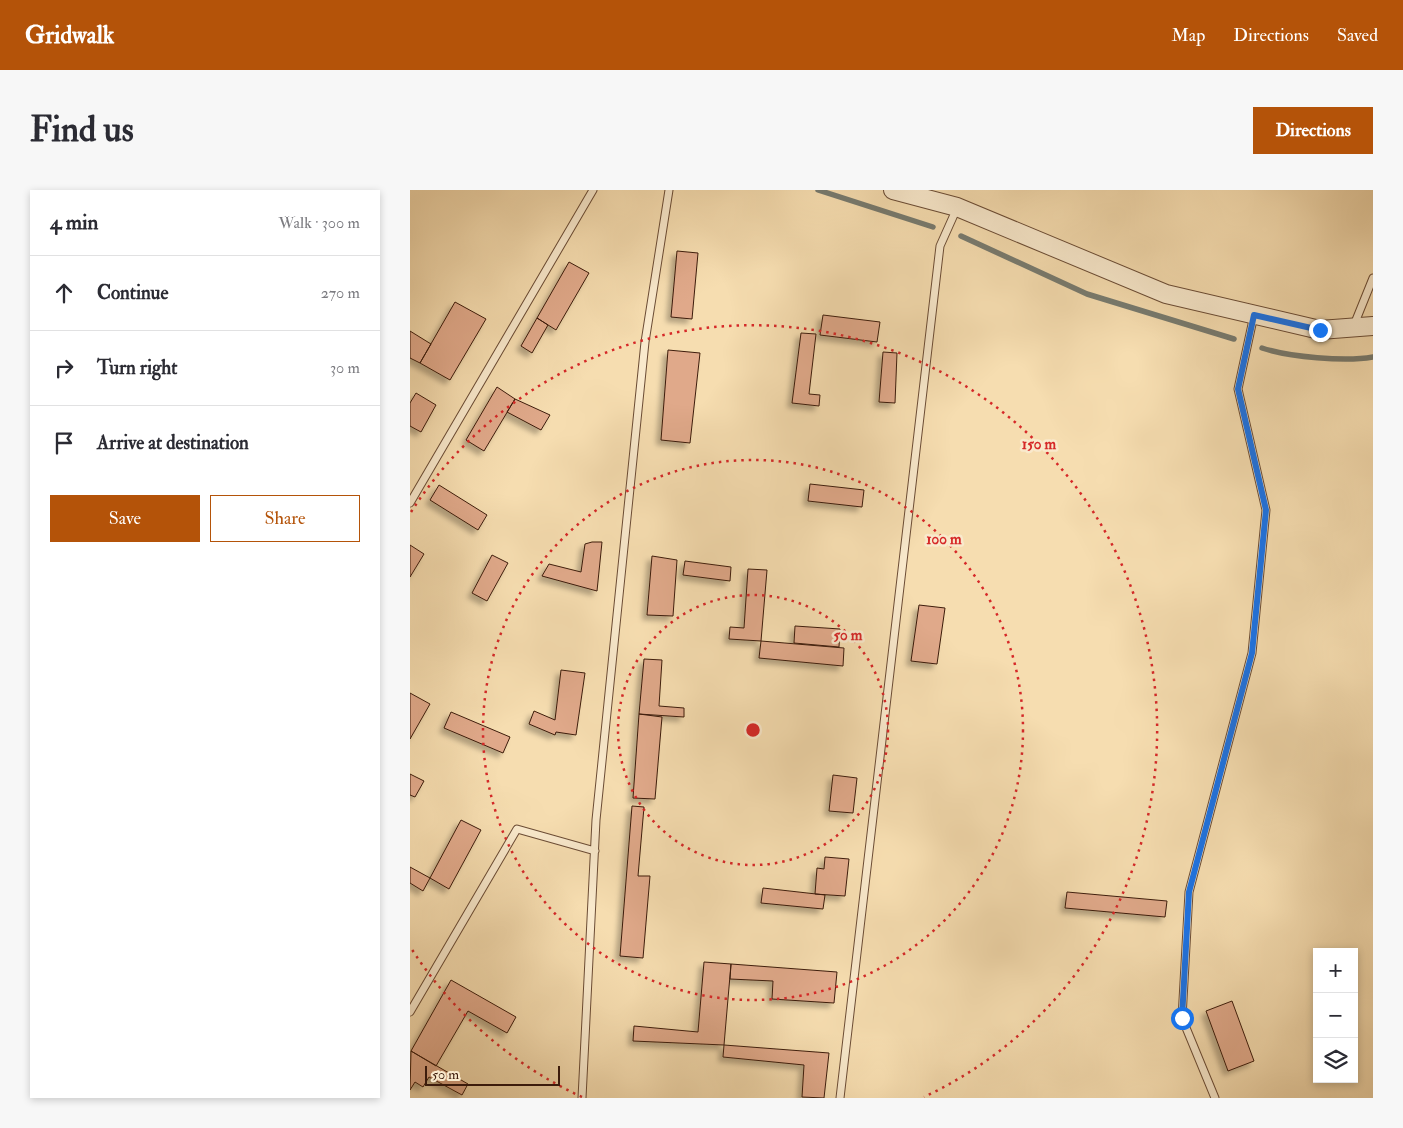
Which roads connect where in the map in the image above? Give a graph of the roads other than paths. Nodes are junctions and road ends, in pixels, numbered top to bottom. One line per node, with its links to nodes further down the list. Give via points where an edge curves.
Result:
1 (593, 190): 9 (lane)
2 (669, 190): 10 (lane, via 645,342)
3 (893, 190): 4 (street)
4 (957, 207): 6 (street, via 1166,294); 13 (lane, via 940,246)
5 (1373, 278): 8 (lane)
6 (1254, 315): 8 (street, via 1320,330); 14 (lane, via 1238,389 1266,510 1252,653 1189,892 1182,1018)
7 (1373, 326): 8 (street)
8 (1352, 328)
9 (410, 503)
10 (595, 851): 11 (lane, via 517,829); 12 (lane)
11 (410, 1012)
12 (582, 1098)
13 (840, 1098)
14 (1215, 1098)

